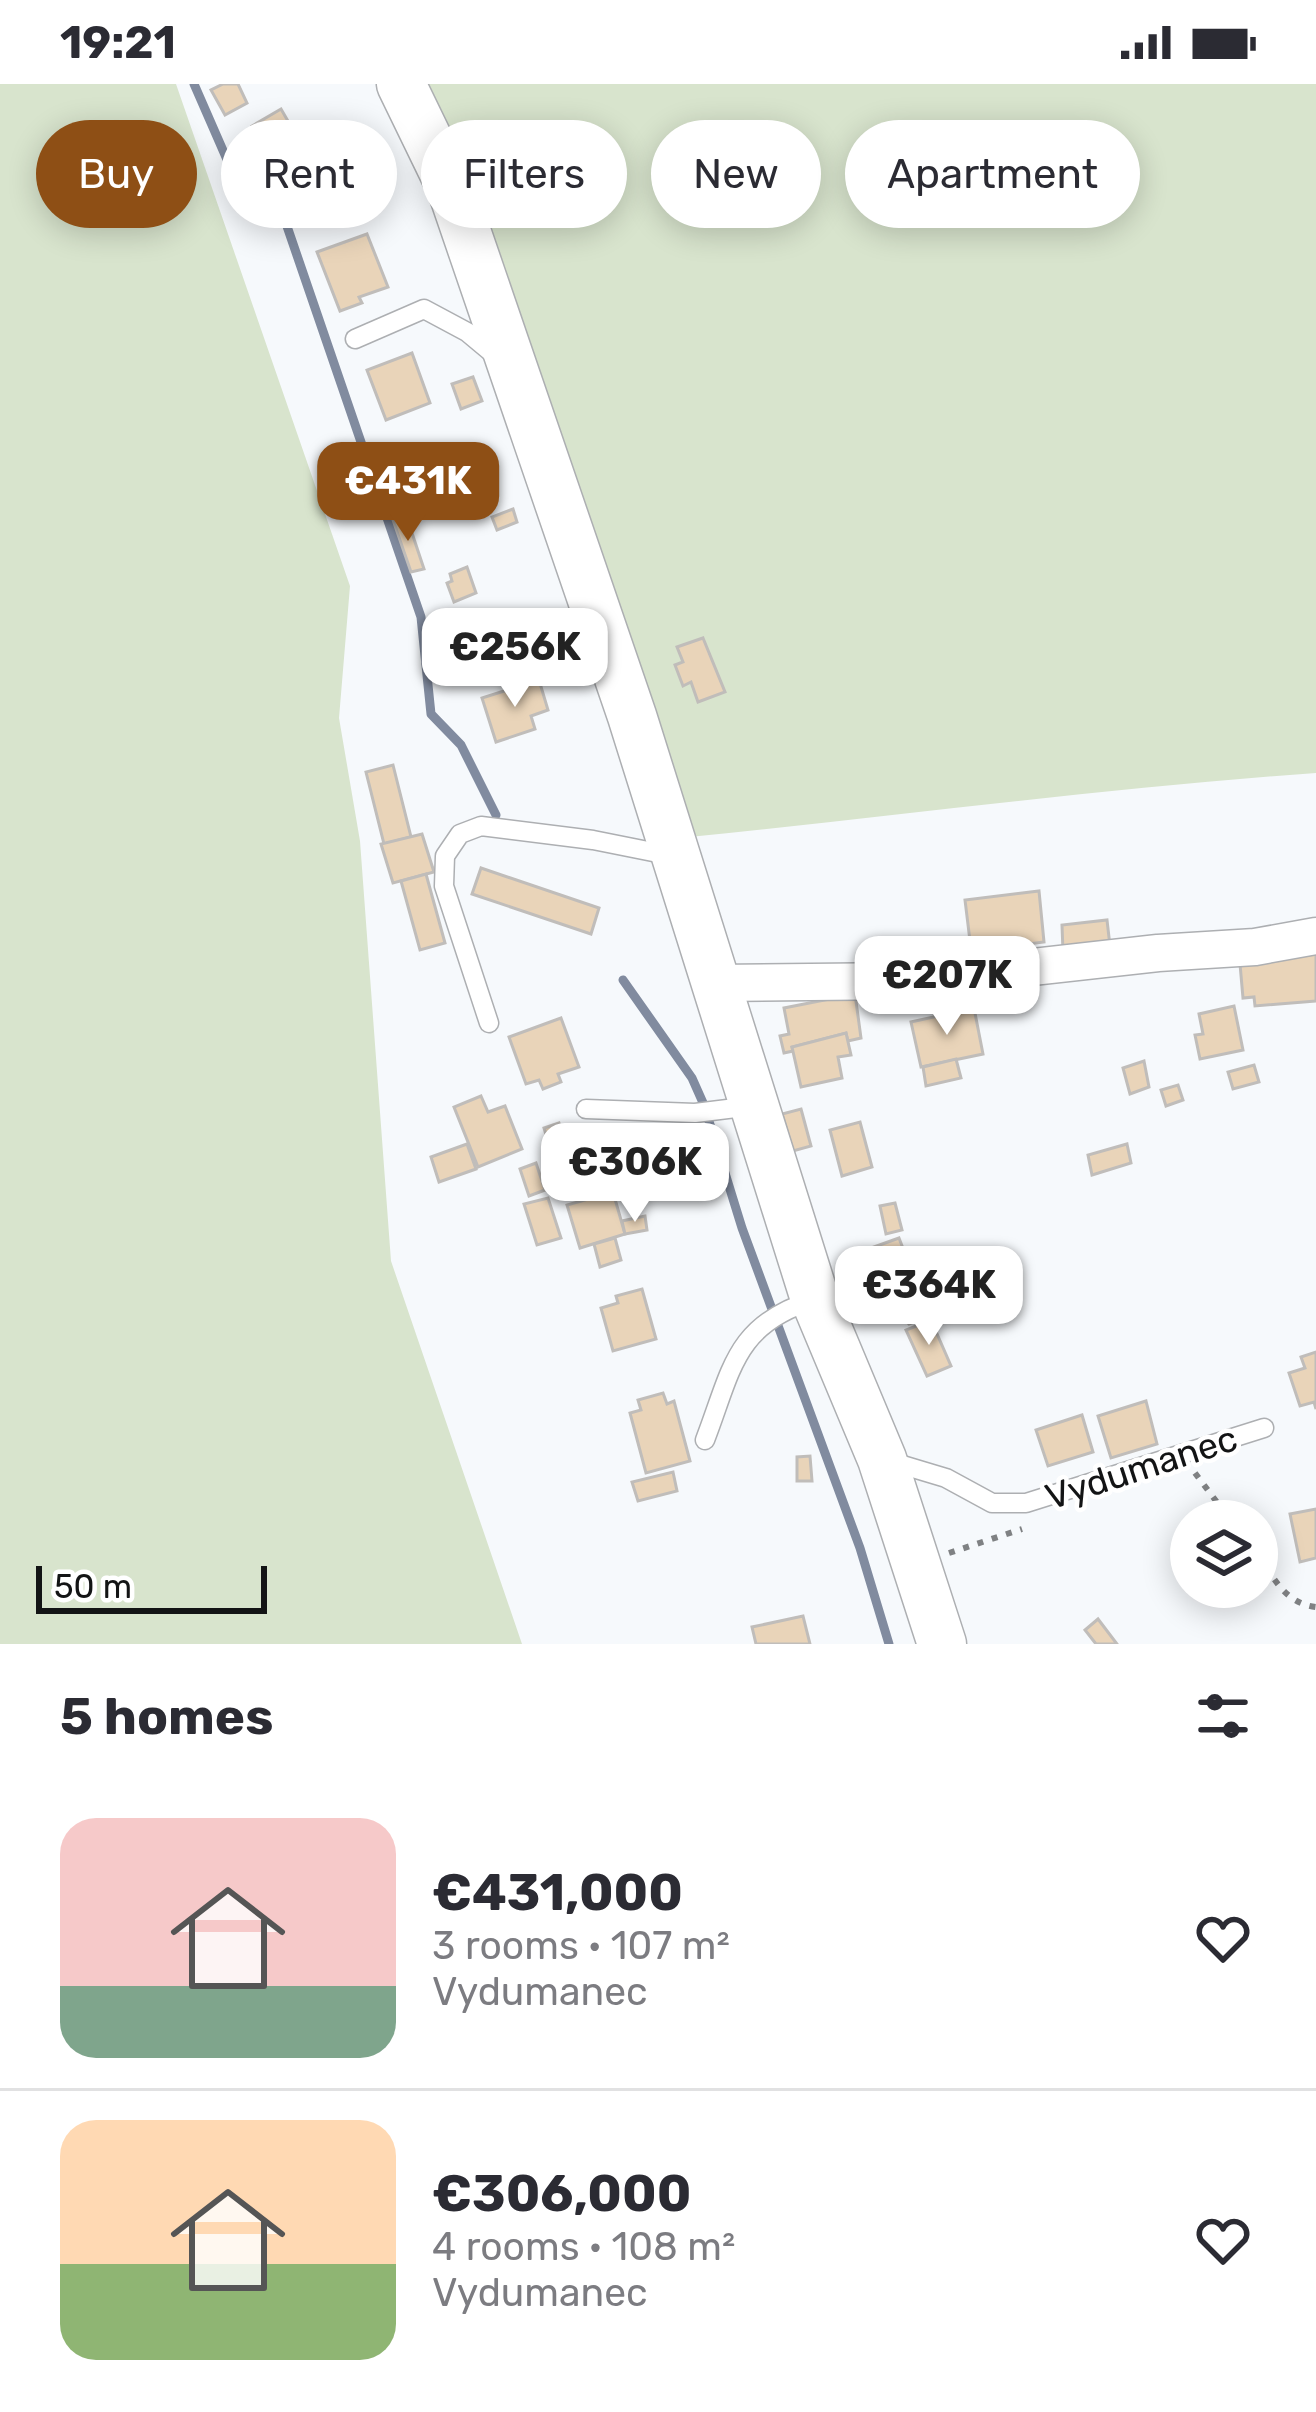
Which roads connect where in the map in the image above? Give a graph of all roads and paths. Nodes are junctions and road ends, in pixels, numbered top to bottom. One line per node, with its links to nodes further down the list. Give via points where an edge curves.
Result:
1 (401, 84): 3 (main road, via 451,187)
2 (355, 339): 3 (lane, via 424,309)
3 (514, 371): 4 (main road)
4 (678, 857): 6 (main road); 7 (lane, via 481,826 460,834 445,856 444,886)
5 (1316, 936): 6 (street, via 906,980)
6 (716, 983): 8 (main road)
7 (489, 1023)
8 (739, 1108): 9 (lane); 10 (main road)
9 (586, 1109)
10 (800, 1304): 12 (lane, via 758,1326 739,1353); 13 (main road)
11 (1264, 1428): 13 (lane, Vydumanec, via 1026,1503 992,1503 946,1478)
12 (705, 1440)
13 (882, 1459): 17 (main road)
14 (1194, 1473): 15 (path, Vydumanec)
15 (1215, 1500)
16 (1024, 1529): 17 (path, Vydumanec)
17 (917, 1563): 20 (main road)
18 (1278, 1586): 19 (path, via 1294,1602)
19 (1316, 1607)
20 (942, 1644)

